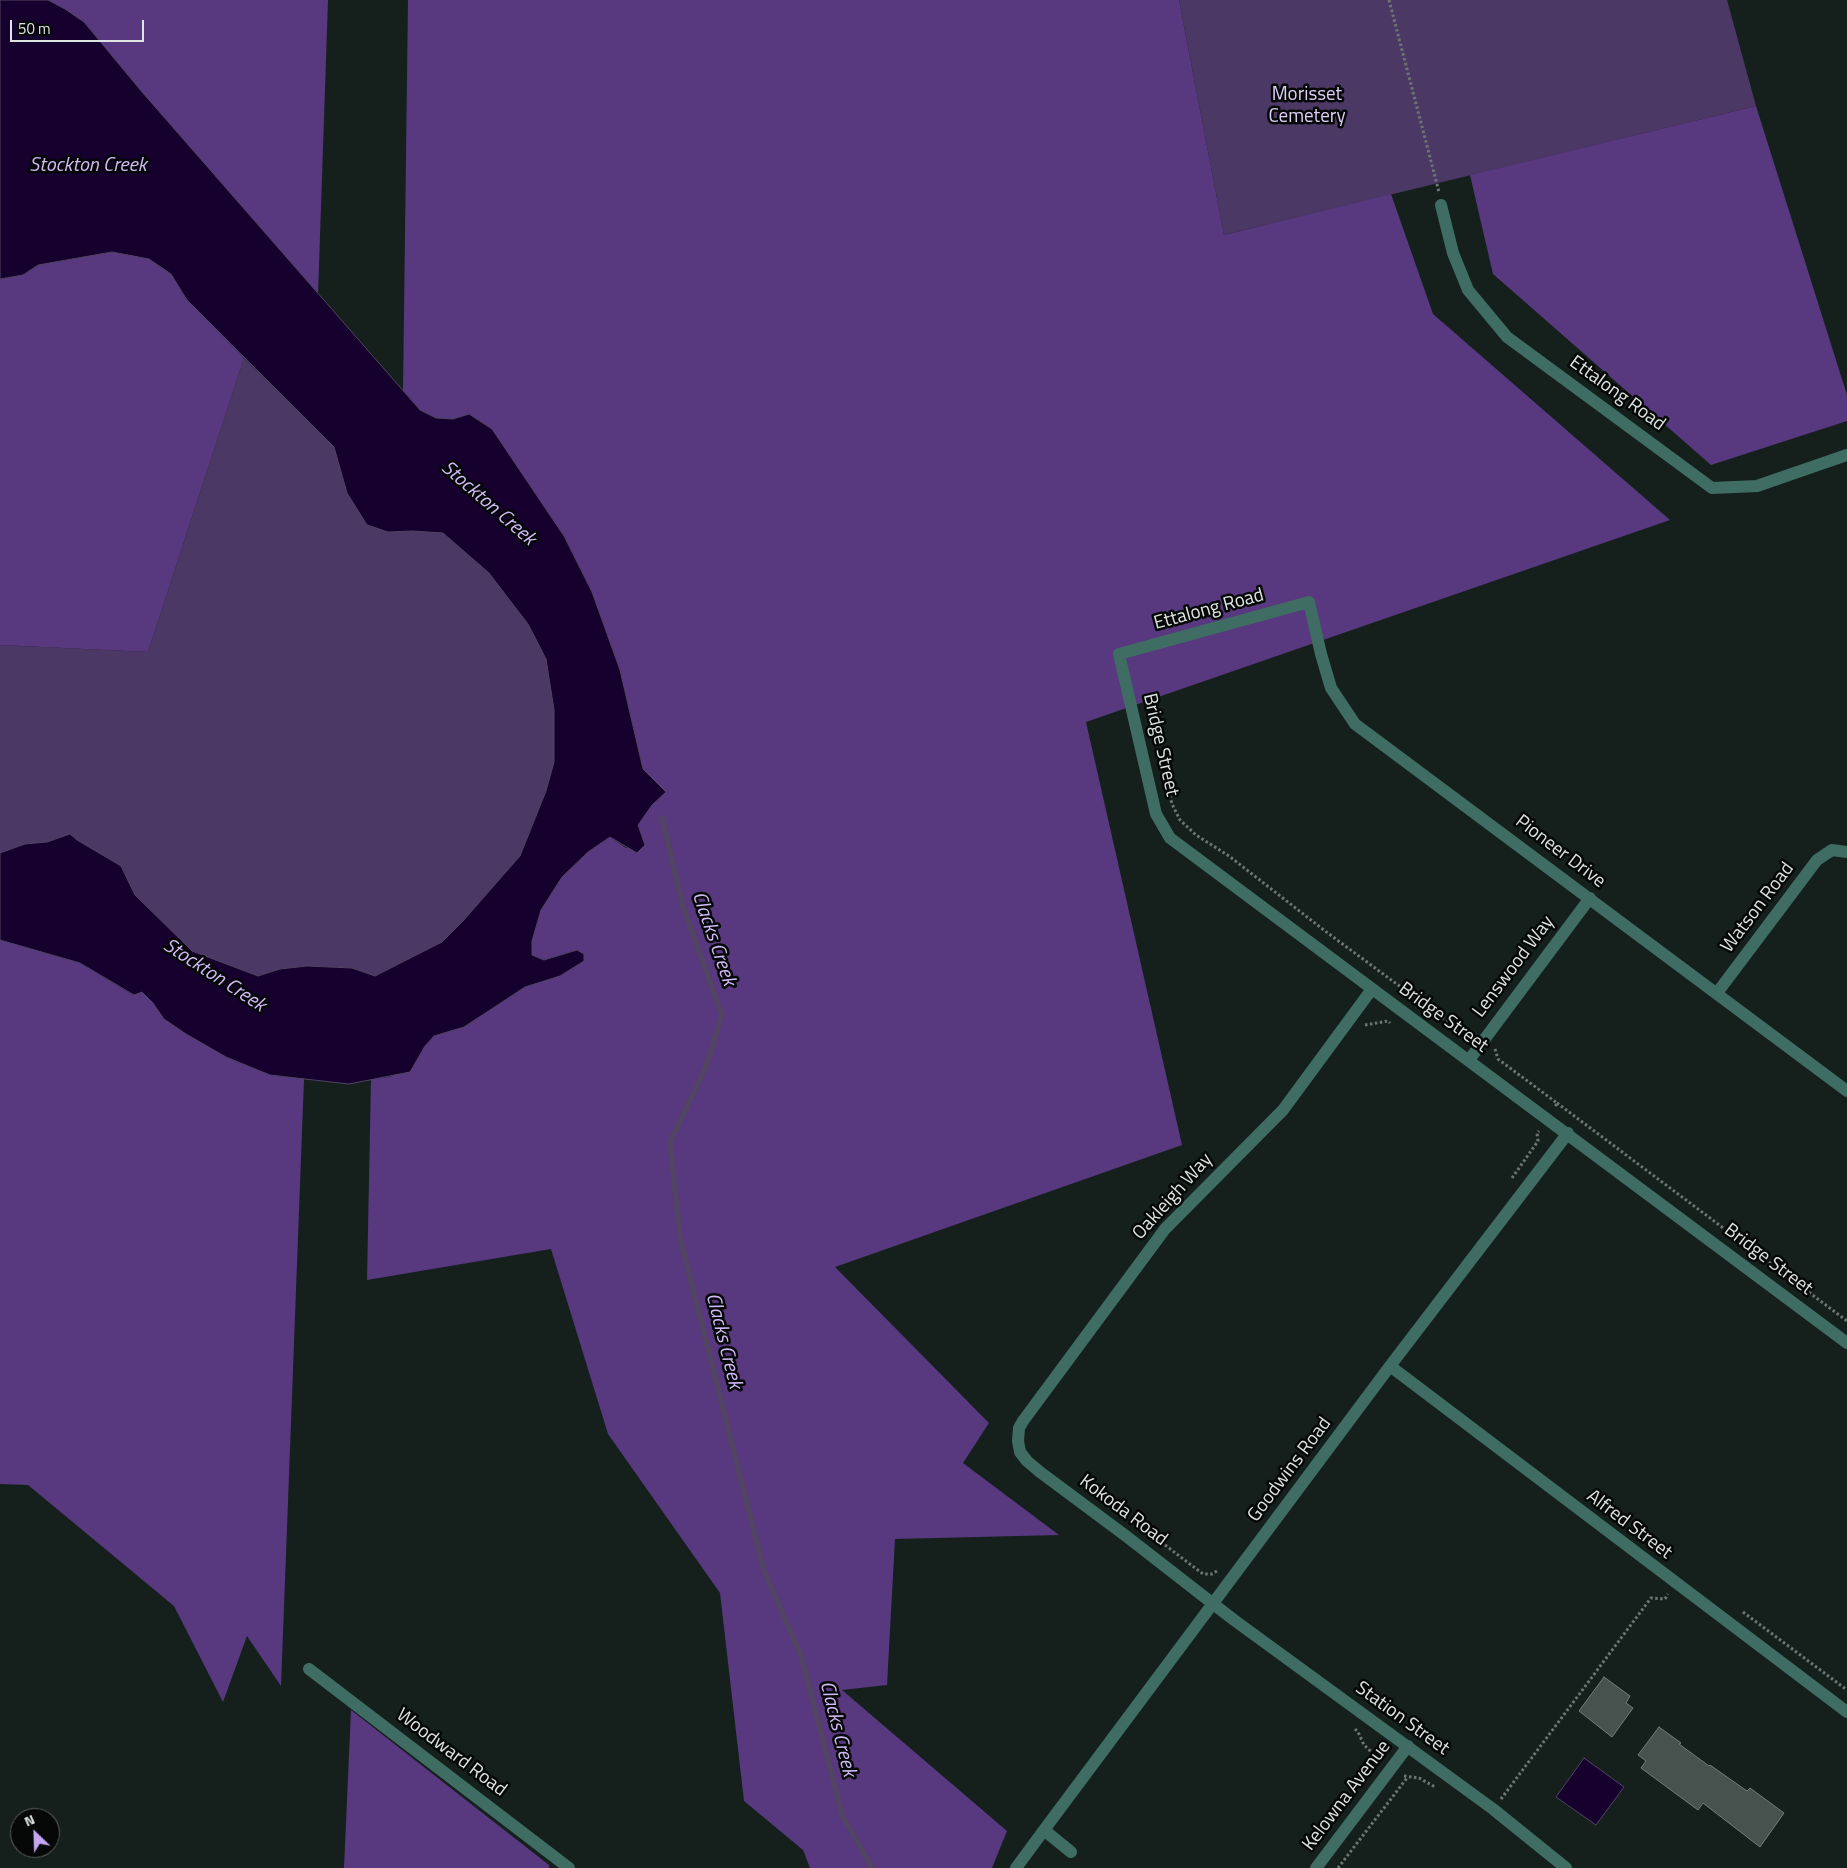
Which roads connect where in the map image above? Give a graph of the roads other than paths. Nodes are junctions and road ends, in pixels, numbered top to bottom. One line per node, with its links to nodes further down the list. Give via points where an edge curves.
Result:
1 (1441, 205): 2 (street, Ettalong Road, via 1453,253 1468,290 1507,337 1712,488 1757,486)
2 (1847, 455)
3 (1309, 602): 4 (street, Ettalong Road); 6 (street, Pioneer Drive, via 1331,688 1355,724)
4 (1119, 654): 7 (street, Bridge Street, via 1156,814 1170,838)
5 (1847, 852): 8 (street, Watson Road, via 1832,850 1817,860)
6 (1590, 898): 8 (street, Pioneer Drive); 9 (street, Lenswood Way)
7 (1372, 989): 9 (street, Bridge Street); 14 (street, Oakleigh Way, via 1283,1110 1165,1229 1023,1421)
8 (1717, 993): 10 (street, Pioneer Drive)
9 (1469, 1060): 11 (street, Bridge Street)
10 (1847, 1091)
11 (1568, 1133): 12 (street, Bridge Street); 13 (street, Goodwins Road)
12 (1847, 1342)
13 (1390, 1366): 15 (street, Goodwins Road); 17 (street, Alfred Street)
14 (1018, 1441): 15 (street, Kokoda Road, via 1020,1452 1040,1472)
15 (1214, 1604): 18 (street, Station Street); 19 (street, Goodwins Road)
16 (309, 1669): 21 (street, Woodward Road)
17 (1847, 1712)
18 (1408, 1746): 23 (street, Kelowna Avenue); 24 (street, Station Street)
19 (1044, 1830): 20 (street); 22 (street, Goodwins Road)
20 (1071, 1852)
21 (569, 1868)
22 (1016, 1868)
23 (1316, 1868)
24 (1566, 1868)

